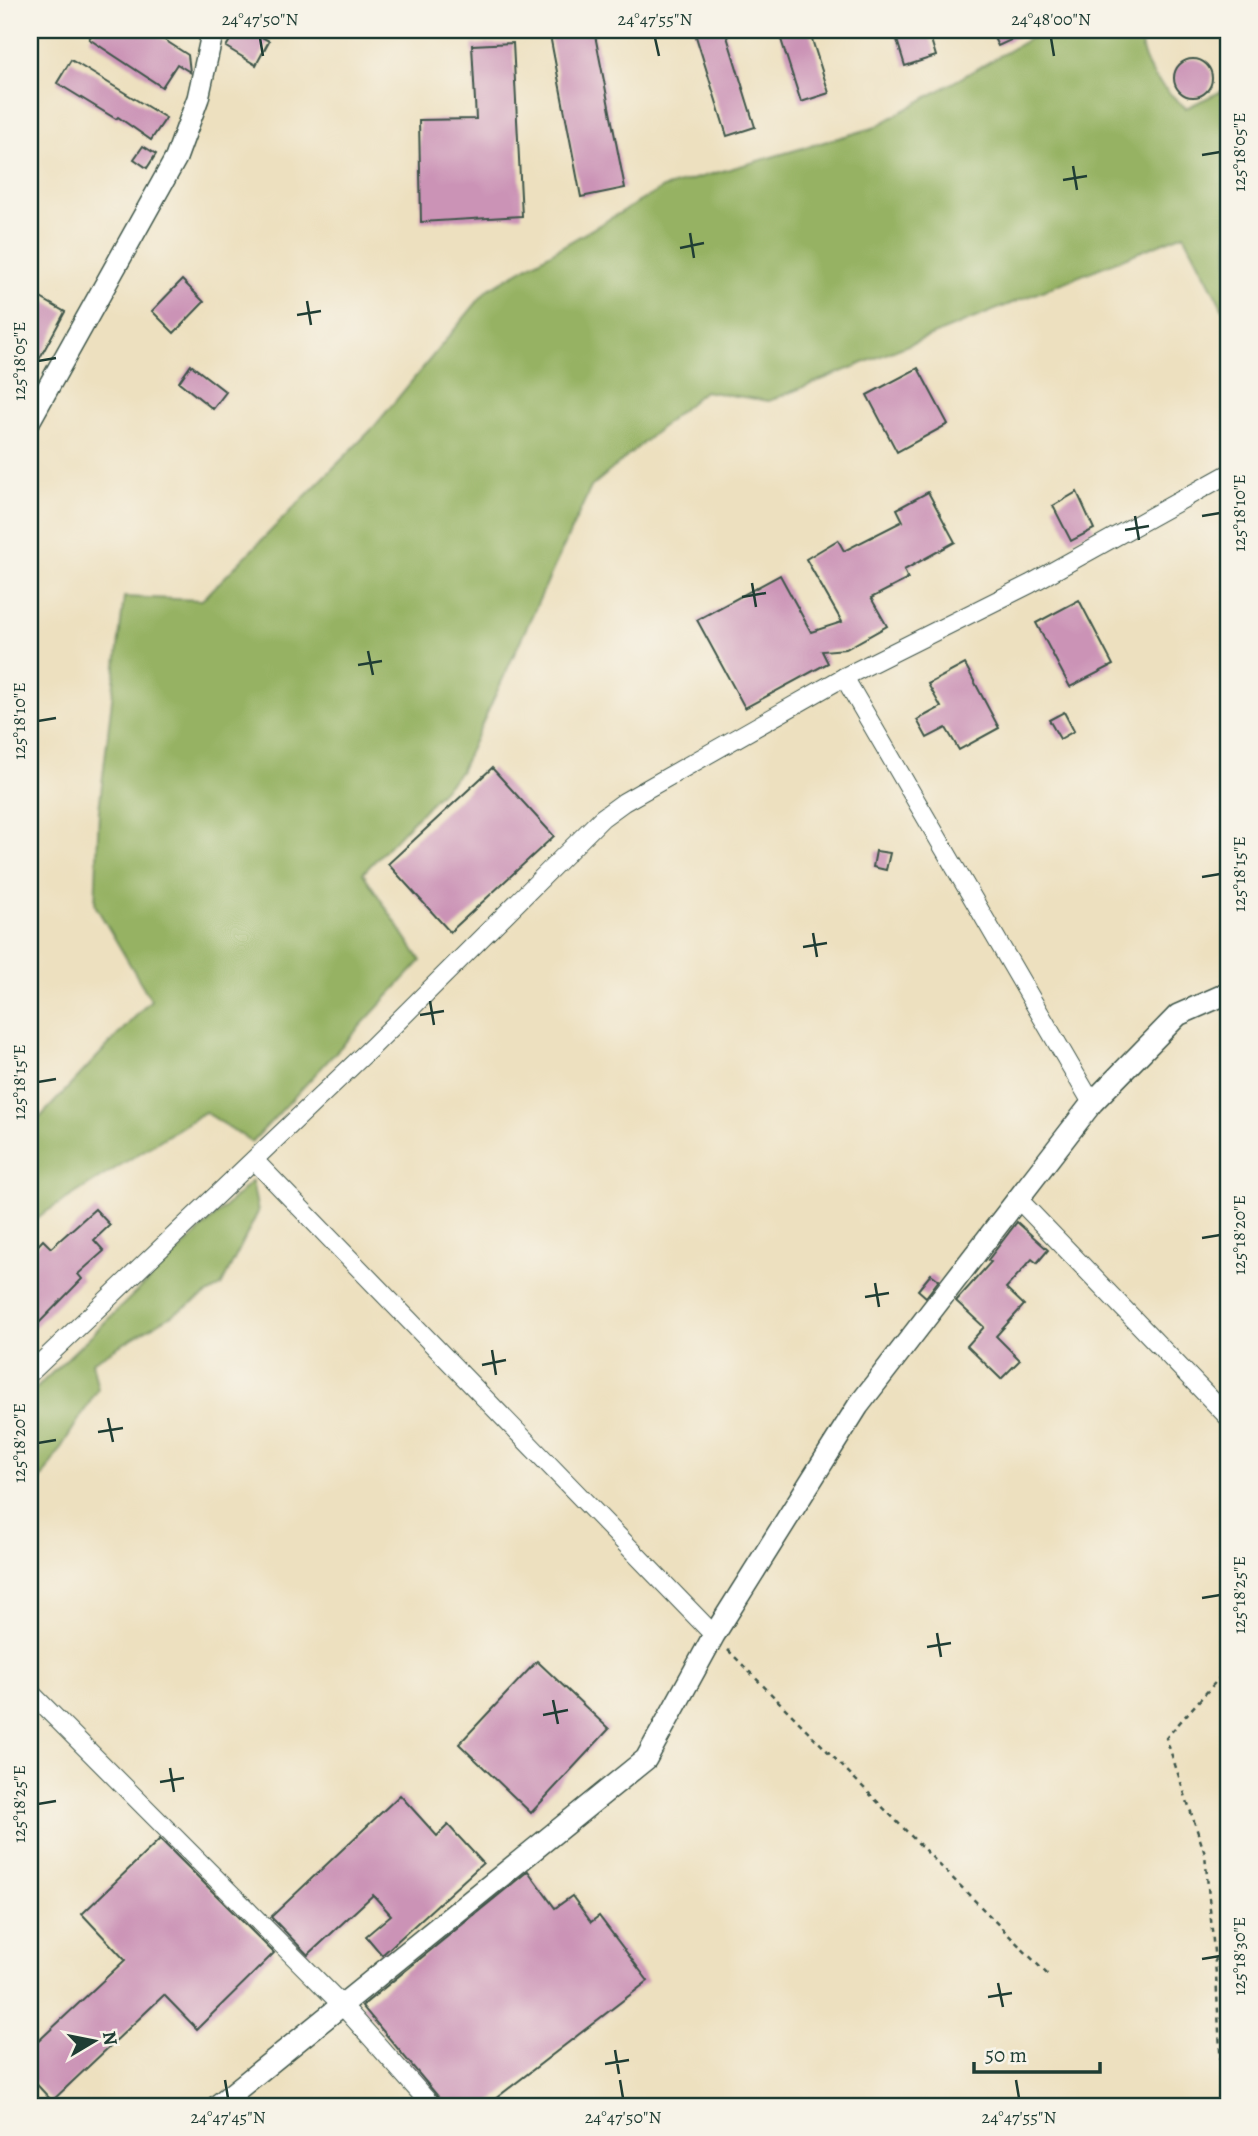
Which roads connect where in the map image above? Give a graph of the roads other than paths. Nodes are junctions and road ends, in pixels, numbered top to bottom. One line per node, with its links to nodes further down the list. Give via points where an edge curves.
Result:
1 (214, 30): 2 (street, via 198,98 176,158)
2 (30, 420)
3 (1228, 474): 4 (street, via 1030,584)
4 (844, 677): 6 (street); 7 (street, via 602,818)
5 (1228, 993): 6 (street, via 1178,1014)
6 (1092, 1103): 8 (street)
7 (254, 1160): 9 (street); 11 (street)
8 (1019, 1200): 10 (street); 11 (street, via 858,1406)
9 (30, 1373)
10 (1228, 1417)
11 (714, 1635): 13 (street, via 646,1759)
12 (30, 1692): 13 (street)
13 (342, 2005): 14 (street); 15 (street)
14 (217, 2106)
15 (432, 2106)

